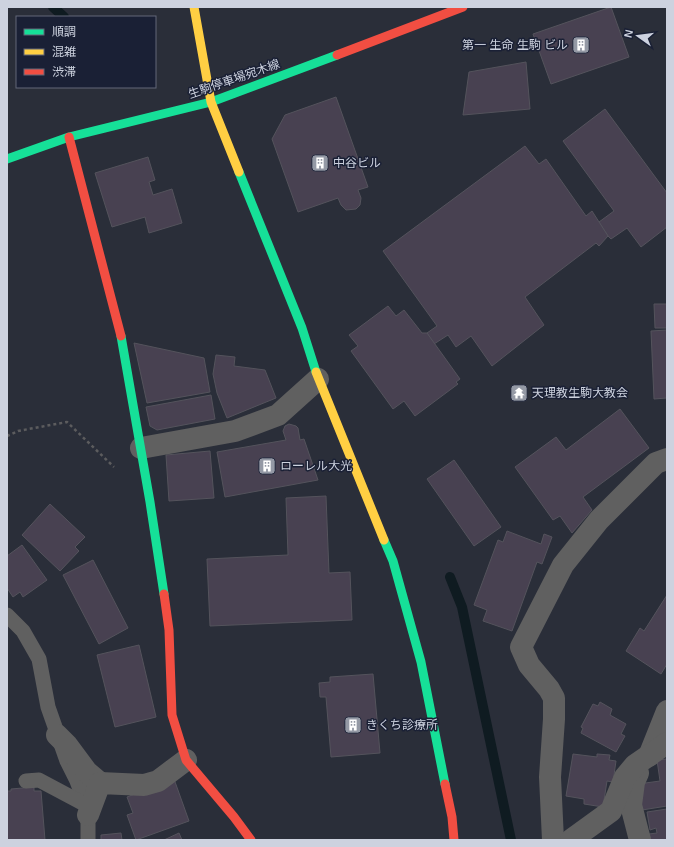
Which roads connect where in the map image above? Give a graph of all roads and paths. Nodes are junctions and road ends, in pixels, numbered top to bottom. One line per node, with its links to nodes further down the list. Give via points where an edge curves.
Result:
1 (194, 7): 3 (street)
2 (463, 7): 3 (street, 生駒停車場宛木線)
3 (211, 102): 4 (street, 生駒停車場宛木線); 6 (street, via 302,328)
4 (68, 137): 5 (street, 生駒停車場宛木線); 8 (street, via 121,335)
5 (7, 159)
6 (318, 380): 8 (street, via 278,415 235,431); 22 (street, via 393,561 421,662 452,817)
7 (7, 436): 10 (path, via 18,431 67,422)
8 (141, 448): 16 (street, via 169,630 172,715)
9 (667, 459): 23 (street, via 656,463 594,526 563,566 521,647 529,665 554,698 550,777)
10 (116, 468)
11 (7, 615): 13 (lane, via 22,631 39,659 48,707)
12 (667, 710): 15 (street)
13 (57, 735): 18 (street, via 87,772); 19 (lane)
14 (667, 743): 15 (street)
15 (647, 758): 24 (street, via 635,765 625,777 611,811); 25 (street, via 634,782 631,805)
16 (186, 760): 18 (street, via 158,781 144,785); 21 (street)
17 (26, 780): 19 (lane, via 39,780)
18 (100, 783): 19 (street)
19 (87, 810): 20 (lane)
20 (88, 840)
21 (251, 840)
22 (454, 840)
23 (553, 840)
24 (571, 840)
25 (640, 840)

